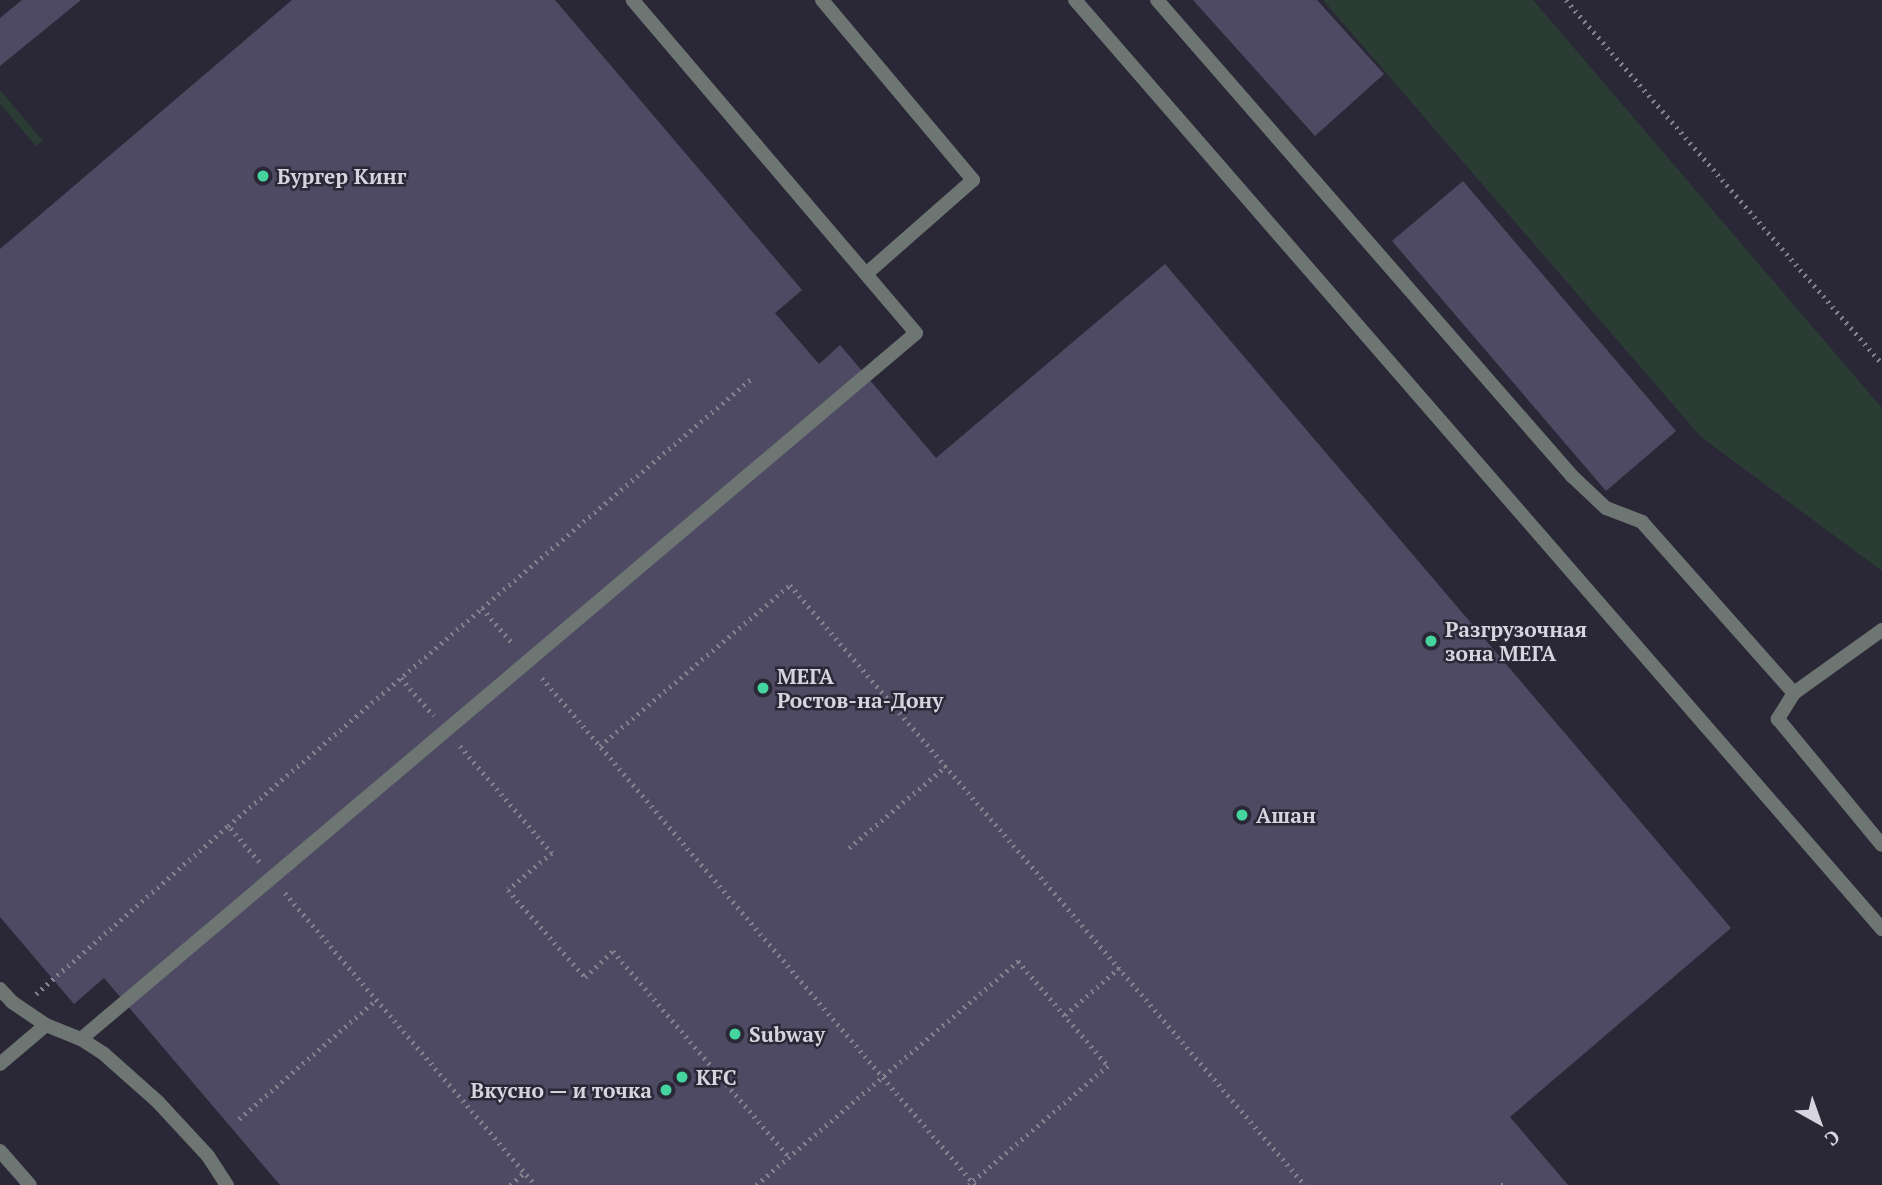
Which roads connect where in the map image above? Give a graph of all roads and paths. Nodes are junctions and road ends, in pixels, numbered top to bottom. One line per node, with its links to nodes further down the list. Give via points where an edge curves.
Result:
1 (633, 0): 6 (street)
2 (822, 0): 6 (street, via 973,180)
3 (1076, 0): 24 (street)
4 (1157, 0): 14 (street, via 1572,476 1606,508 1642,522)
5 (1566, 0): 7 (path)
6 (866, 274): 31 (street, via 916,332)
7 (1882, 363)
8 (753, 377): 9 (path)
9 (482, 608): 11 (path); 13 (path)
10 (1882, 629): 14 (street)
11 (519, 650)
12 (537, 672): 17 (path)
13 (401, 677): 15 (path); 19 (path)
14 (1794, 693): 20 (street, via 1778,719)
15 (436, 719)
16 (454, 739): 36 (path, via 552,853 508,890 584,976 612,951)
17 (600, 746): 18 (path, via 790,585); 33 (path)
18 (946, 766): 21 (path); 25 (path)
19 (228, 826): 22 (path); 28 (path)
20 (1882, 845)
21 (849, 848)
22 (262, 867)
23 (280, 887): 27 (path)
24 (1882, 929)
25 (1119, 968): 29 (path); 44 (path)
26 (0, 989): 28 (street)
27 (376, 1000): 34 (path); 37 (path)
28 (20, 1008): 30 (street)
29 (1065, 1015): 33 (path, via 1018,961); 38 (path, via 1108,1066)
30 (46, 1025): 31 (street); 32 (street)
31 (81, 1039): 40 (street, via 158,1102 208,1156)
32 (0, 1064)
33 (883, 1077): 36 (path); 38 (path)
34 (239, 1119)
35 (0, 1151): 39 (street)
36 (789, 1157): 43 (path)
37 (524, 1173): 41 (path); 42 (path)
38 (972, 1184)
39 (30, 1185)
40 (227, 1185)
41 (510, 1185)
42 (535, 1185)
43 (756, 1185)
44 (1305, 1185)

